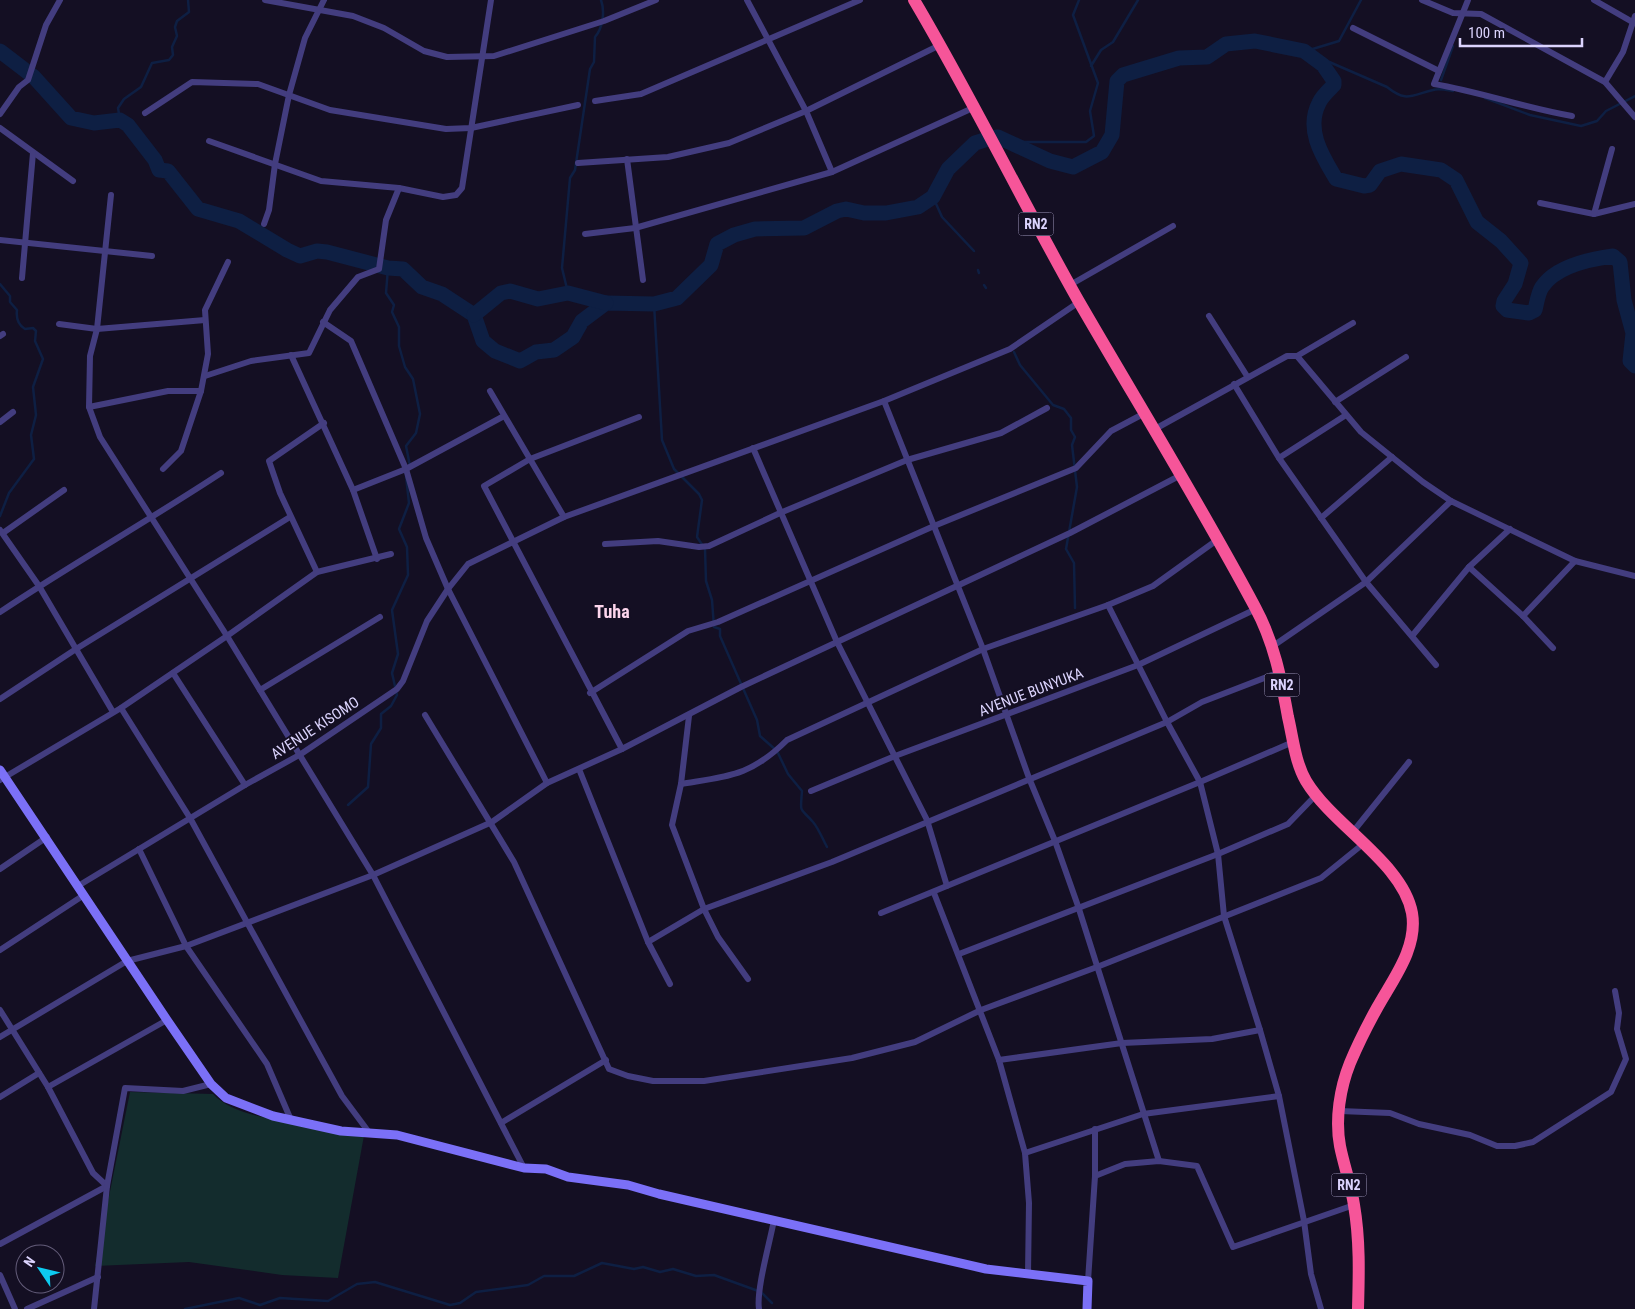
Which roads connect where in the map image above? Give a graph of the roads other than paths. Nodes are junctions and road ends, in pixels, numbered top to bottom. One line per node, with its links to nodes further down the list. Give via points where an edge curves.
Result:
1 (60, 0): 27 (street, via 46,25 28,80)
2 (265, 0): 12 (street)
3 (324, 0): 12 (street)
4 (491, 0): 18 (street)
5 (656, 0): 18 (street, via 494,56)
6 (747, 0): 16 (street)
7 (860, 0): 16 (street)
8 (914, 0): 17 (highway, RN2)
9 (1422, 0): 13 (street, via 1453,14)
10 (1468, 0): 13 (street)
11 (1594, 0): 14 (street)
12 (319, 9): 18 (street, via 353,16 384,28 424,51 447,57); 21 (street, via 305,38)
13 (1462, 14): 19 (street); 20 (street, via 1481,14)
14 (1634, 21): 20 (street, via 1623,52)
15 (1353, 28): 19 (street)
16 (769, 40): 22 (street, via 640,94); 25 (street)
17 (940, 44): 24 (highway, RN2); 25 (street)
18 (482, 56): 31 (street)
19 (1440, 71): 28 (street, via 1434,84 1530,109)
20 (1605, 82): 29 (street)
21 (289, 95): 26 (street, via 258,84 192,82); 31 (street, via 330,110 446,129); 37 (street)
22 (595, 101)
23 (578, 105): 31 (street)
24 (974, 107): 38 (street); 56 (highway, RN2)
25 (806, 111): 35 (street, via 729,144 668,158); 38 (street)
26 (145, 113)
27 (0, 114)
28 (1572, 116)
29 (1635, 116)
30 (0, 128): 34 (street)
31 (471, 128): 40 (street, via 462,188 456,195 443,197)
32 (209, 141): 37 (street)
33 (1612, 149): 44 (street)
34 (33, 153): 39 (street); 50 (street)
35 (628, 159): 36 (street); 47 (street)
36 (578, 163)
37 (275, 164): 40 (street, via 321,181); 45 (street)
38 (832, 172): 47 (street)
39 (72, 181)
40 (398, 188): 60 (street, via 386,220 379,269 358,277)
41 (111, 195): 51 (street)
42 (1540, 203): 44 (street)
43 (1635, 204): 44 (street)
44 (1594, 214)
45 (264, 224)
46 (1173, 226): 56 (street)
47 (635, 228): 48 (street); 55 (street)
48 (585, 234)
49 (0, 240): 50 (street)
50 (26, 244): 51 (street); 54 (street)
51 (107, 252): 52 (street); 63 (street)
52 (152, 256)
53 (228, 262): 59 (street, via 205,310)
54 (22, 278)
55 (644, 280)
56 (1070, 286): 57 (highway, RN2)
57 (1079, 302): 72 (street, AVENUE KISOMO, via 1010,349); 77 (highway, RN2)
58 (1210, 316): 68 (street)
59 (205, 320): 63 (street); 67 (street, via 208,354)
60 (323, 322): 64 (street, via 310,353); 90 (street, via 350,342)
61 (1353, 322): 65 (street)
62 (58, 324): 63 (street)
63 (97, 329): 74 (street, via 90,356)
64 (290, 355): 67 (street, via 250,361); 82 (street)
65 (1297, 356): 68 (street, via 1287,356); 73 (street)
66 (1406, 357): 73 (street)
67 (205, 376): 70 (street)
68 (1247, 376): 69 (street)
69 (1234, 384): 83 (street); 86 (street)
70 (201, 391): 74 (street, via 168,391); 89 (street, via 181,451)
71 (490, 391): 79 (street)
72 (884, 401): 84 (street, AVENUE KISOMO); 88 (street)
73 (1335, 402): 78 (street)
74 (90, 407): 100 (street, via 100,437)
75 (1047, 408): 88 (street, via 1001,433)
76 (13, 412): 81 (street)
77 (1146, 412): 83 (highway, RN2); 101 (street, via 1111,431 1074,468)
78 (1346, 415): 85 (street); 86 (street)
79 (504, 416): 87 (street); 90 (street)
80 (639, 417): 87 (street)
81 (0, 422)
82 (324, 423): 94 (street); 97 (street, via 269,461)
83 (1155, 429): 92 (highway, RN2)
84 (753, 448): 96 (street); 98 (street, AVENUE KISOMO)
85 (1392, 457): 95 (street); 99 (street)
86 (1279, 458): 99 (street)
87 (530, 459): 98 (street); 105 (street, via 484,486)
88 (907, 460): 96 (street); 101 (street)
89 (162, 469)
90 (406, 469): 94 (street); 118 (street, via 426,538)
91 (221, 473): 100 (street)
92 (1181, 475): 104 (highway, RN2); 116 (street, via 1070,533)
93 (64, 490): 103 (street)
94 (353, 490): 108 (street)
95 (1451, 501): 102 (street); 114 (street)
96 (780, 513): 106 (street, via 699,548 658,541); 115 (street)
97 (290, 517): 111 (street); 113 (street)
98 (564, 517): 105 (street, AVENUE KISOMO)
99 (1321, 518): 114 (street)
100 (152, 519): 113 (street); 117 (street)
101 (934, 526): 115 (street); 116 (street)
102 (1510, 529): 109 (street); 110 (street)
103 (1, 531): 117 (street)
104 (1217, 540): 119 (street, via 1153,586); 120 (highway, RN2)
105 (512, 541): 118 (street, AVENUE KISOMO, via 468,564); 136 (street)
106 (605, 544)
107 (391, 554): 108 (street)
108 (377, 559): 111 (street)
109 (1575, 562): 112 (street); 122 (street)
110 (1469, 567): 122 (street); 125 (street)
111 (317, 572): 124 (street)
112 (1635, 576)
113 (188, 578): 124 (street); 129 (street)
114 (1366, 582): 125 (street); 127 (street)
115 (811, 583): 126 (street); 136 (street, via 688,631)
116 (958, 585): 126 (street); 130 (street)
117 (39, 586): 121 (street); 129 (street)
118 (448, 589): 147 (street, AVENUE KISOMO, via 427,621 403,681 397,688); 154 (street)
119 (1108, 605): 130 (street); 131 (street)
120 (1256, 609): 127 (highway, RN2); 131 (street, AVENUE BUNYUKA)
121 (0, 612)
122 (1523, 616): 128 (street)
123 (380, 617): 135 (street)
124 (227, 636): 134 (street); 135 (street)
125 (1412, 636): 132 (street)
126 (837, 642): 138 (street); 143 (street, via 741,687)
127 (1273, 646): 133 (highway, RN2)
128 (1553, 648)
129 (76, 649): 137 (street); 140 (street)
130 (983, 650): 138 (street); 142 (street)
131 (1138, 665): 142 (street, AVENUE BUNYUKA); 144 (street)
132 (1436, 665)
133 (1280, 672): 144 (street, via 1202,702); 145 (highway, RN2)
134 (172, 673): 139 (street); 156 (street)
135 (260, 690): 147 (street)
136 (590, 692): 146 (street)
137 (0, 700)
138 (868, 703): 148 (street); 155 (street, via 787,740 760,764 739,774)
139 (121, 708): 140 (street); 159 (street)
140 (113, 712): 151 (street)
141 (425, 715): 161 (street)
142 (1006, 715): 148 (street, AVENUE BUNYUKA); 152 (street)
143 (689, 716): 146 (street); 155 (street)
144 (1167, 722): 152 (street); 153 (street)
145 (1293, 742): 153 (street); 158 (highway, RN2, via 1300,768)
146 (622, 749): 150 (street)
147 (301, 754): 156 (street, AVENUE KISOMO); 169 (street)
148 (895, 756): 157 (street, AVENUE BUNYUKA); 160 (street)
149 (1409, 762): 162 (street)
150 (579, 769): 154 (street); 179 (street)
151 (2, 776): 163 (street)
152 (1029, 778): 160 (street); 164 (street)
153 (1200, 782): 164 (street); 167 (street)
154 (546, 783): 161 (street)
155 (681, 784): 175 (street, via 672,825)
156 (245, 785): 159 (street, AVENUE KISOMO)
157 (811, 791)
158 (1316, 795): 162 (highway, RN2); 167 (street, via 1288,824)
159 (190, 818): 166 (street, AVENUE KISOMO); 178 (street)
160 (927, 820): 171 (street); 175 (street, via 832,862)
161 (492, 822): 169 (street); 195 (street, via 514,862)
162 (1351, 834): 165 (highway, RN2)
163 (47, 837): 168 (street); 170 (street)
164 (1054, 841): 171 (street); 174 (street)
165 (1363, 844): 177 (street, via 1321,878); 202 (highway, RN2, via 1397,878 1412,911 1413,929 1407,956 1343,1080)
166 (139, 849): 170 (street, AVENUE KISOMO); 180 (street)
167 (1218, 854): 174 (street); 177 (street)
168 (0, 869)
169 (373, 875): 178 (street); 205 (street)
170 (78, 886): 173 (street)
171 (947, 886): 172 (street)
172 (934, 893): 176 (street); 182 (street)
173 (84, 895): 181 (street); 183 (street)
174 (1078, 906): 182 (street); 184 (street)
175 (704, 909): 179 (street); 185 (street, via 718,937)
176 (881, 913)
177 (1224, 916): 184 (street); 192 (street)
178 (248, 922): 180 (street); 207 (street, via 342,1096)
179 (648, 942): 186 (street)
180 (186, 946): 183 (street); 204 (street, via 267,1064)
181 (0, 950)
182 (958, 954): 189 (street)
183 (127, 961): 190 (street); 191 (street)
184 (1098, 967): 189 (street); 194 (street)
185 (748, 979)
186 (670, 984)
187 (1615, 991): 202 (street, via 1619,1013 1617,1029 1626,1059 1611,1092 1533,1142 1497,1146 1470,1135 1419,1124 1390,1113)
188 (0, 1010): 191 (street)
189 (981, 1010): 195 (street, via 915,1042 852,1058 704,1082 652,1081 628,1076 609,1069); 196 (street)
190 (167, 1020): 198 (street); 199 (street)
191 (12, 1030): 193 (street); 197 (street)
192 (1260, 1030): 194 (street, via 1212,1039); 200 (street)
193 (0, 1037)
194 (1122, 1043): 196 (street); 203 (street)
195 (606, 1060): 205 (street)
196 (999, 1060): 208 (street)
197 (39, 1073): 199 (street); 201 (street)
198 (211, 1084): 204 (street, via 226,1098); 212 (street, via 183,1091 125,1088)
199 (48, 1087): 212 (street, via 93,1173)
200 (1278, 1096): 203 (street); 215 (street)
201 (0, 1097)
202 (1340, 1112): 213 (highway, RN2, via 1340,1143)
203 (1143, 1114): 206 (street); 209 (street)
204 (291, 1120): 207 (street, via 341,1131)
205 (501, 1123): 210 (street)
206 (1095, 1129): 208 (street); 211 (street)
207 (368, 1131): 210 (street, via 397,1134)
208 (1025, 1153): 217 (street, via 1029,1203)
209 (1158, 1161): 211 (street, via 1125,1164); 215 (street, via 1197,1166 1233,1247)
210 (524, 1168): 214 (street, via 546,1169 568,1177 628,1185)
211 (1095, 1176): 220 (street)
212 (107, 1186): 216 (street); 219 (street)
213 (1354, 1205): 215 (street); 227 (highway, RN2, via 1359,1245)
214 (774, 1220): 217 (street, via 986,1269); 224 (street, via 762,1285 757,1295)
215 (1304, 1221): 226 (street)
216 (0, 1244)
217 (1028, 1274): 220 (street)
218 (0, 1276): 221 (street)
219 (98, 1277): 222 (street); 223 (street)
220 (1088, 1281): 225 (street)
221 (16, 1309)
222 (26, 1309)
223 (94, 1309)
224 (759, 1309)
225 (1087, 1309)
226 (1321, 1309)
227 (1358, 1309)

